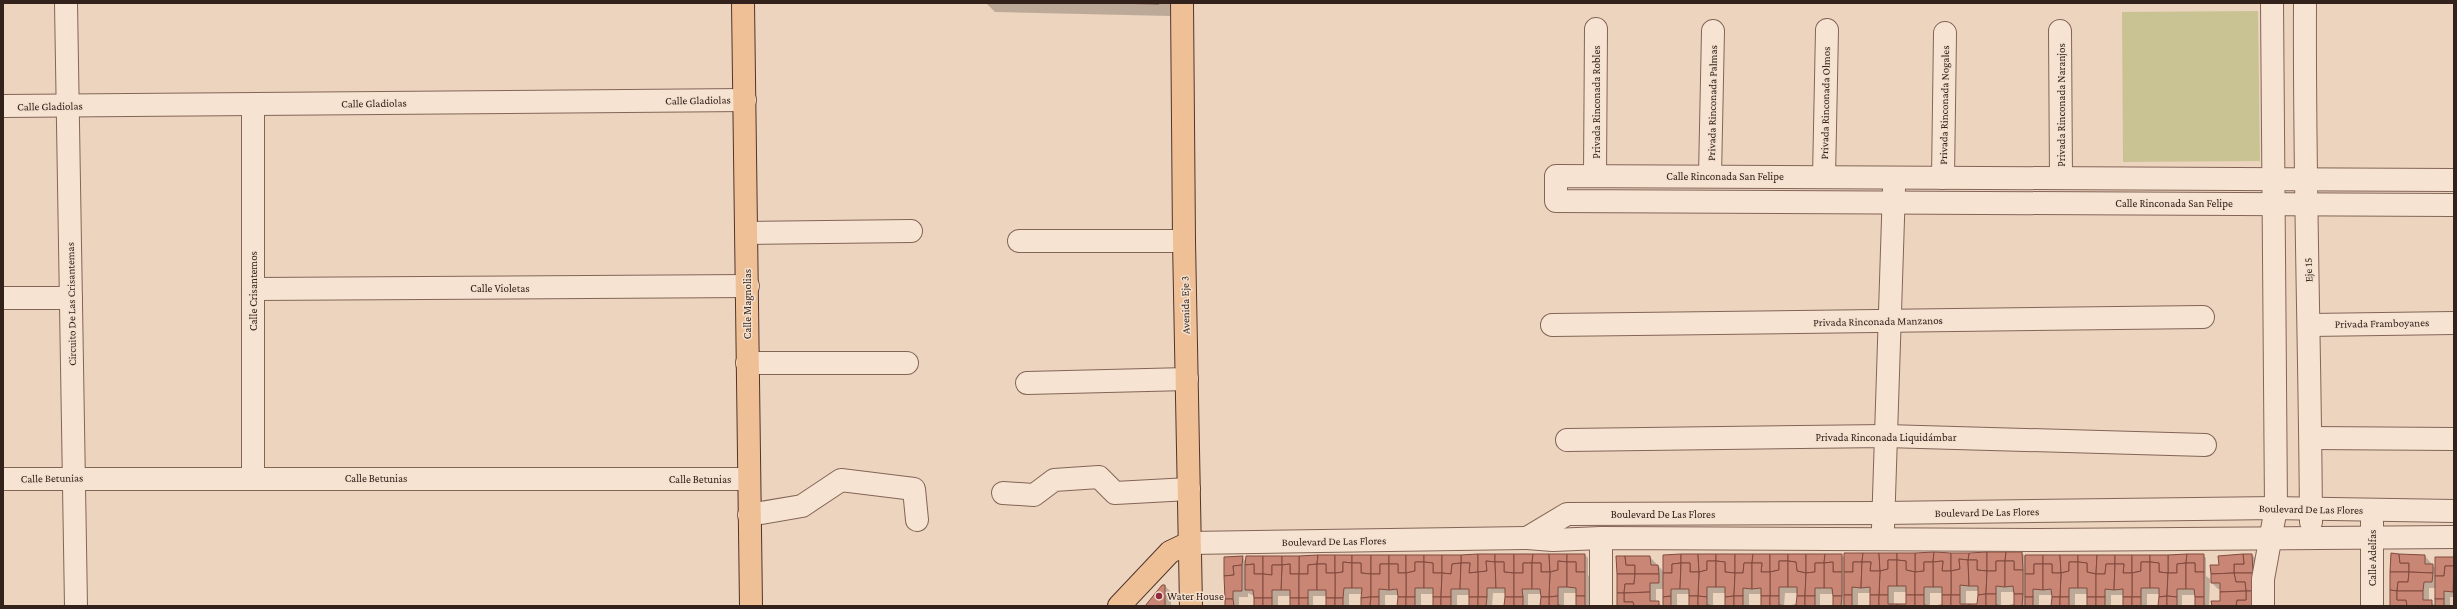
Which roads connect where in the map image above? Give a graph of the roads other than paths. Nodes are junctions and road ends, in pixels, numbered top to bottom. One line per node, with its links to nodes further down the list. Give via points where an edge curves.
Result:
1 (66, 3): 12 (street, Circuito De Las Crisantemas)
2 (743, 3): 11 (main road, Calle Magnolias)
3 (1182, 3): 31 (main road, Avenida Eje 3)
4 (2272, 3): 21 (street)
5 (2305, 3): 22 (street, Eje 15)
6 (1596, 30): 15 (street, Privada Rinconada Robles)
7 (1827, 30): 17 (street, Privada Rinconada Olmos)
8 (1713, 31): 16 (street, Privada Rinconada Palmas)
9 (2060, 31): 20 (street, Privada Rinconada Naranjos)
10 (1945, 34): 19 (street, Privada Rinconada Nogales)
11 (745, 100): 13 (street, Calle Gladiolas); 29 (main road, Calle Magnolias)
12 (67, 105): 13 (street, Calle Gladiolas); 14 (street, Calle Gladiolas); 35 (street, Circuito De Las Crisantemas)
13 (253, 105): 33 (street, Calle Crisantemos)
14 (3, 106)
15 (1595, 175): 16 (street, Calle Rinconada San Felipe); 24 (street, Calle Rinconada San Felipe, via 1556,176 1556,200)
16 (1710, 176): 17 (street, Calle Rinconada San Felipe)
17 (1824, 177): 18 (street, Calle Rinconada San Felipe)
18 (1894, 177): 19 (street, Calle Rinconada San Felipe); 24 (street)
19 (1943, 178): 20 (street, Calle Rinconada San Felipe)
20 (2061, 178): 21 (street, Calle Rinconada San Felipe)
21 (2273, 179): 22 (street, Calle Rinconada San Felipe); 25 (street)
22 (2304, 179): 23 (street, Calle Rinconada San Felipe); 26 (street, Eje 15)
23 (2454, 180)
24 (1893, 202): 25 (street, Calle Rinconada San Felipe); 37 (street)
25 (2274, 204): 26 (street, Calle Rinconada San Felipe); 56 (street)
26 (2306, 204): 27 (street, Calle Rinconada San Felipe); 40 (street, Eje 15)
27 (2454, 205)
28 (910, 231): 29 (street)
29 (747, 233): 32 (main road, Calle Magnolias)
30 (1019, 241): 31 (street)
31 (1184, 241): 43 (main road, Avenida Eje 3)
32 (748, 286): 33 (street, Calle Violetas); 41 (main road, Calle Magnolias)
33 (253, 289): 51 (street, Calle Crisantemos)
34 (3, 298): 35 (street)
35 (71, 298): 50 (street, Circuito De Las Crisantemas)
36 (2203, 317): 37 (street, Privada Rinconada Manzanos)
37 (1889, 321): 39 (street, Privada Rinconada Manzanos); 45 (street)
38 (2454, 323): 40 (street, Privada Framboyanes)
39 (1552, 325)
40 (2310, 325): 46 (street, Eje 15)
41 (747, 363): 42 (street); 53 (main road, Calle Magnolias)
42 (907, 363)
43 (1187, 379): 44 (street); 54 (main road, Avenida Eje 3)
44 (1027, 384)
45 (1886, 436): 48 (street, Privada Rinconada Liquidámbar); 49 (street, Privada Rinconada Liquidámbar); 60 (street)
46 (2312, 438): 47 (street); 57 (street, Eje 15)
47 (2454, 439)
48 (1567, 440)
49 (2205, 445)
50 (73, 477): 51 (street, Calle Betunias); 52 (street, Calle Betunias); 71 (street, Circuito De Las Crisantemas)
51 (253, 478): 53 (street, Calle Betunias)
52 (3, 479)
53 (749, 480): 61 (main road, Calle Magnolias)
54 (1189, 489): 55 (street, via 1115,493 1099,477 1054,480 1034,495); 70 (main road, Avenida Eje 3)
55 (1002, 493)
56 (2276, 508): 57 (street, Boulevard De Las Flores); 60 (street, Boulevard De Las Flores); 63 (street)
57 (2311, 509): 58 (street, Boulevard De Las Flores); 64 (street, Eje 15)
58 (2372, 509): 59 (street, Boulevard De Las Flores); 65 (street, Calle Adelfas)
59 (2454, 511)
60 (1883, 513): 67 (street, Boulevard De Las Flores, via 1566,514); 69 (street)
61 (749, 515): 62 (street, via 802,506 842,480 914,489); 72 (main road, Calle Magnolias)
62 (917, 520)
63 (2272, 537): 64 (street, Boulevard De Las Flores); 69 (street, Boulevard De Las Flores); 76 (street, via 2263,580)
64 (2311, 537): 65 (street, Boulevard De Las Flores)
65 (2372, 537): 66 (street, Boulevard De Las Flores); 77 (street, Calle Adelfas)
66 (2454, 537)
67 (1527, 538): 68 (street, Boulevard De Las Flores); 70 (street, Boulevard De Las Flores)
68 (1601, 538): 69 (street, Boulevard De Las Flores); 75 (street)
69 (1883, 539)
70 (1190, 543): 73 (main road, via 1170,552); 74 (main road, Avenida Eje 3)
71 (76, 606)
72 (751, 606)
73 (1119, 606)
74 (1191, 606)
75 (1601, 606)
76 (2263, 606)
77 (2372, 606)

